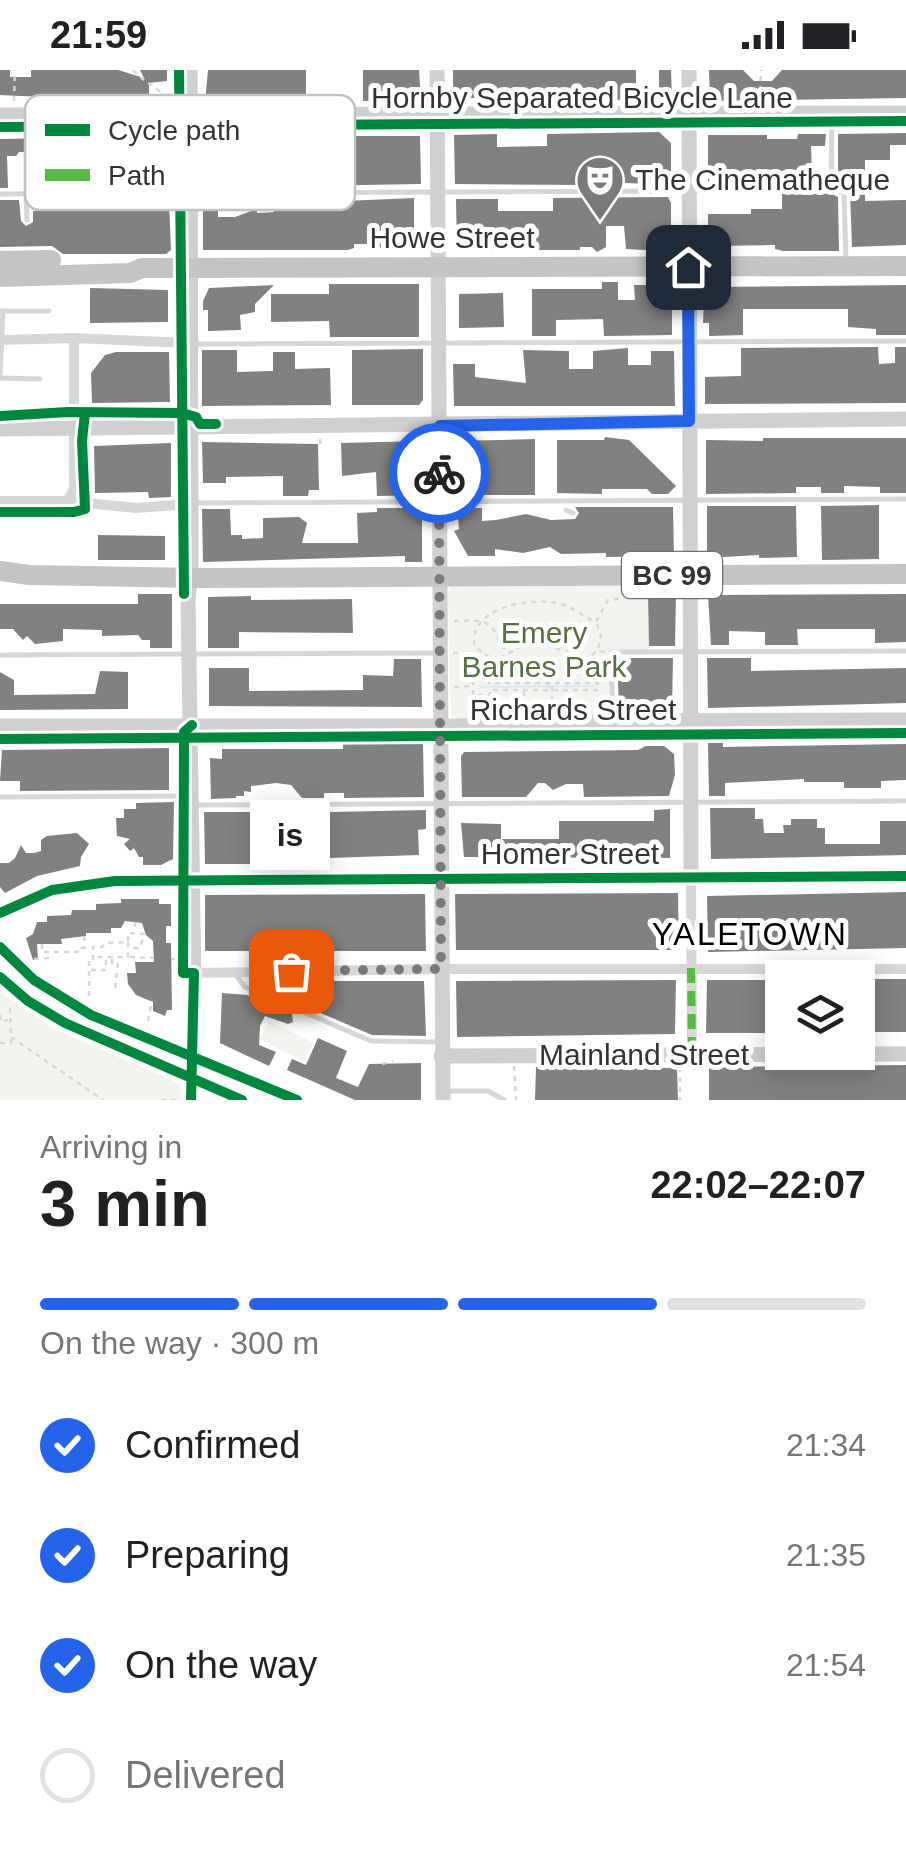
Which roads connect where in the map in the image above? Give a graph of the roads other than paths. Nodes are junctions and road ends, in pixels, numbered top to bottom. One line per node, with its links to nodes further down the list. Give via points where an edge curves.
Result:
1 (190, 70): 4 (street)
2 (437, 70): 9 (street)
3 (689, 70): 6 (street)
4 (184, 95)
5 (355, 112): 9 (street)
6 (690, 112): 7 (street); 9 (street); 13 (street)
7 (832, 112): 8 (street); 12 (lane)
8 (906, 112)
9 (438, 113): 14 (street)
10 (25, 114): 11 (street)
11 (0, 115)
12 (831, 188): 13 (lane); 20 (lane, via 844,194)
13 (689, 191): 14 (lane); 22 (street)
14 (438, 192): 15 (lane); 24 (street)
15 (355, 193)
16 (27, 210): 18 (lane)
17 (189, 210): 25 (street)
18 (27, 220)
19 (0, 261): 23 (highway, via 26,254)
20 (846, 266): 21 (highway, Howe Street); 22 (highway, Howe Street)
21 (906, 266)
22 (688, 267): 24 (highway, Howe Street); 32 (street)
23 (142, 268): 25 (highway, Howe Street); 26 (highway, Howe Street)
24 (439, 268): 25 (highway, Howe Street); 34 (street)
25 (189, 270): 33 (street)
26 (0, 277)
27 (1, 311): 28 (lane); 30 (lane)
28 (49, 312)
29 (74, 338): 30 (street); 33 (street); 42 (street)
30 (1, 340): 35 (lane)
31 (906, 341): 32 (lane)
32 (688, 342): 34 (lane); 38 (street)
33 (188, 343): 34 (lane); 39 (street)
34 (438, 344): 40 (street)
35 (1, 378): 36 (lane)
36 (40, 380)
37 (906, 420): 38 (street)
38 (689, 421): 40 (street); 47 (street)
39 (189, 424): 40 (street); 42 (street); 48 (street)
40 (440, 426): 46 (street)
41 (0, 429): 42 (street)
42 (73, 429): 45 (street, via 74,489)
43 (906, 499): 47 (lane)
44 (0, 501): 45 (street)
45 (67, 501): 48 (street, via 136,508)
46 (439, 501): 47 (lane); 48 (lane); 53 (street)
47 (689, 501): 51 (street)
48 (189, 504): 54 (street)
49 (0, 571): 52 (highway, BC 99)
50 (906, 574): 51 (highway, BC 99)
51 (689, 575): 53 (highway, BC 99); 56 (street)
52 (149, 577): 54 (highway, BC 99); 55 (highway, via 135,588)
53 (438, 577): 54 (highway, BC 99); 58 (street)
54 (190, 578): 60 (street)
55 (0, 585)
56 (690, 651): 57 (lane); 62 (lane, via 612,652); 63 (street)
57 (906, 652)
58 (446, 653): 60 (lane); 66 (street)
59 (0, 654): 60 (lane)
60 (189, 654): 64 (street)
61 (906, 720): 63 (street, Richards Street)
62 (613, 721): 63 (street, Richards Street); 66 (street, Richards Street)
63 (690, 722): 70 (street)
64 (192, 725): 65 (street, Richards Street); 66 (street, Richards Street); 68 (street)
65 (0, 726)
66 (440, 726): 71 (street)
67 (0, 797): 68 (lane)
68 (192, 800): 71 (lane); 74 (street)
69 (906, 800): 70 (lane)
70 (690, 802): 71 (lane); 75 (street)
71 (440, 804): 73 (street)
72 (906, 876): 75 (street, Homer Street)
73 (441, 878): 74 (street, Homer Street); 75 (street, Homer Street); 79 (street)
74 (193, 880): 76 (street, Homer Street, via 66,886); 81 (street)
75 (691, 880): 78 (street)
76 (0, 913)
77 (0, 948): 86 (street, via 50,992)
78 (692, 968): 79 (street); 80 (street); 87 (street)
79 (441, 969): 82 (street); 84 (street)
80 (906, 969)
81 (194, 972): 82 (street); 86 (street)
82 (234, 972): 84 (lane, Mainland Street, via 245,988 371,1042)
83 (0, 978): 88 (street, via 65,1023)
84 (441, 1049): 87 (street, Mainland Street); 89 (street)
85 (906, 1054): 87 (street, Mainland Street)
86 (192, 1056): 88 (street); 92 (street)
87 (686, 1059)
88 (191, 1078): 90 (street); 91 (street)
89 (443, 1096): 93 (lane, via 488,1091)
90 (191, 1100)
91 (242, 1100)
92 (297, 1100)
93 (504, 1100)

